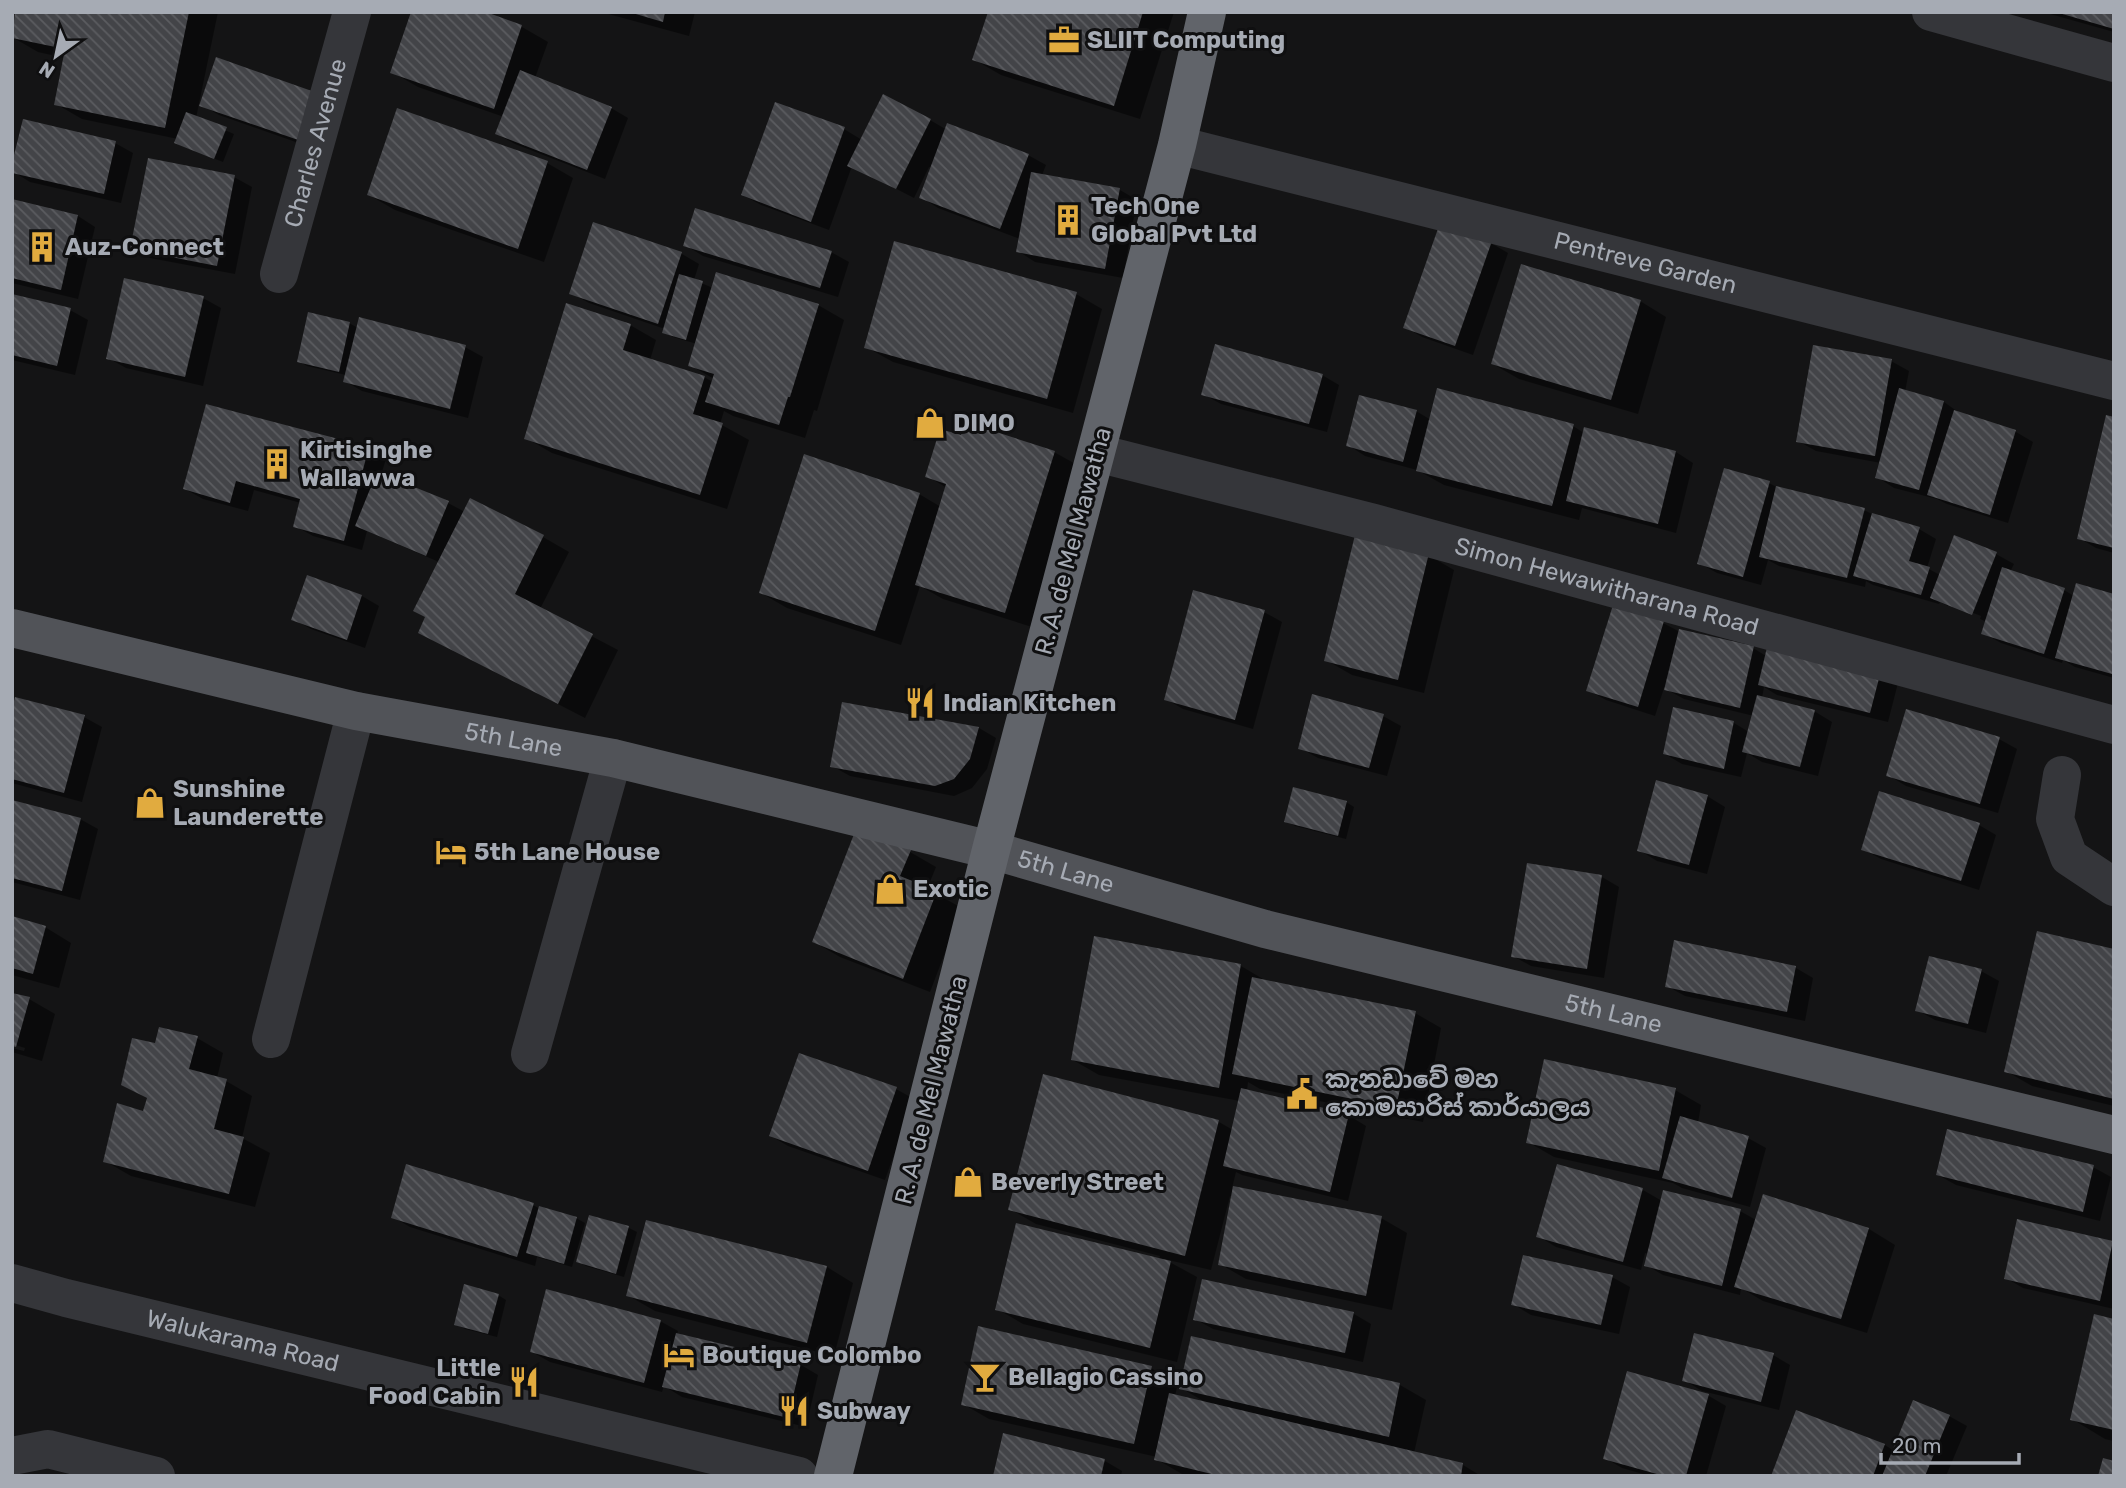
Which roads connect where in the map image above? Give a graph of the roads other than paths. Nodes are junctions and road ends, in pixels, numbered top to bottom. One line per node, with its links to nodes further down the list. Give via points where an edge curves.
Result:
1 (352, 12): 6 (street, Charles Avenue)
2 (1207, 12): 5 (highway, R. A. de Mel Mawatha)
3 (1931, 12): 4 (street)
4 (2114, 63)
5 (1177, 145): 7 (street, Pentreve Garden); 8 (highway, R. A. de Mel Mawatha)
6 (279, 274)
7 (2114, 381)
8 (1097, 453): 11 (street, Simon Hewawitharana Road, via 1374,523); 14 (highway, R. A. de Mel Mawatha)
9 (12, 628): 10 (main road, 5th Lane)
10 (356, 711): 12 (main road, 5th Lane); 16 (street)
11 (2114, 725)
12 (612, 758): 14 (main road, 5th Lane); 17 (street)
13 (2062, 775): 15 (street, via 2055,819 2069,857)
14 (992, 850): 18 (main road, 5th Lane, via 1265,929); 23 (highway, R. A. de Mel Mawatha)
15 (2114, 887)
16 (271, 1039)
17 (530, 1054)
18 (2114, 1135)
19 (12, 1283): 22 (street, Walukarama Road)
20 (12, 1456): 21 (street, via 48,1449)
21 (156, 1476)
22 (800, 1476)
23 (833, 1476)

